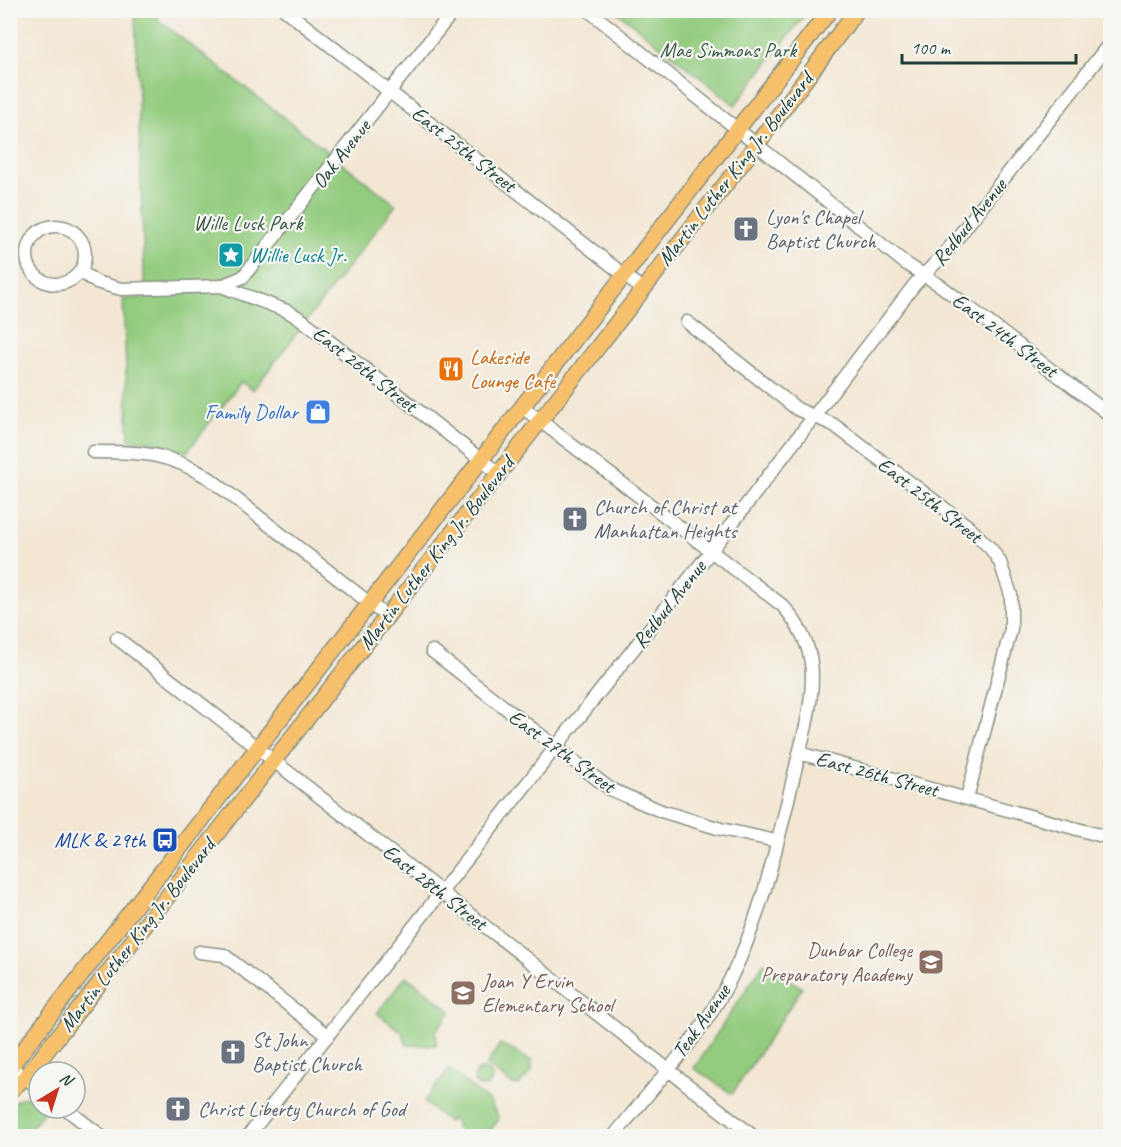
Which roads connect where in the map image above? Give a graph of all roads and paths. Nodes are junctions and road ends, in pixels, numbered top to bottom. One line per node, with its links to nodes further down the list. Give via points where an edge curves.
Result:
1 (285, 10): 7 (street, East 25th Street)
2 (454, 10): 7 (street, Oak Avenue)
3 (588, 10): 8 (street, East 24th Street)
4 (830, 10): 8 (main road, Martin Luther King Jr. Boulevard)
5 (857, 10): 9 (main road, Martin Luther King Jr. Boulevard)
6 (1110, 43): 12 (street, Redbud Avenue)
7 (390, 92): 11 (street, East 25th Street); 13 (street, Oak Avenue, via 251,270)
8 (740, 130): 9 (street, East 24th Street); 11 (main road, Martin Luther King Jr. Boulevard)
9 (757, 144): 12 (street, East 24th Street); 14 (main road, Martin Luther King Jr. Boulevard)
10 (80, 271): 10 (street, via 85,254 74,233 51,227 33,238 28,259 39,278 61,284); 13 (street, Oak Avenue, via 96,282 121,289)
11 (625, 276): 14 (street, East 25th Street); 16 (main road, Martin Luther King Jr. Boulevard)
12 (924, 276): 17 (street, East 24th Street); 18 (street, Redbud Avenue)
13 (221, 286): 21 (street, East 26th Street, via 301,319)
14 (642, 289): 19 (main road, Martin Luther King Jr. Boulevard)
15 (687, 322): 18 (street, East 25th Street, via 797,409)
16 (522, 407): 19 (street, East 26th Street); 21 (main road, Martin Luther King Jr. Boulevard)
17 (1110, 415)
18 (813, 416): 23 (street, Redbud Avenue); 32 (street, East 25th Street, via 834,425 974,532 991,549 1006,578 1013,613 1009,644)
19 (541, 421): 22 (main road, Martin Luther King Jr. Boulevard); 23 (street, East 26th Street)
20 (93, 452): 24 (street, via 140,452 184,462)
21 (482, 460): 22 (street, East 26th Street); 24 (main road, Martin Luther King Jr. Boulevard)
22 (498, 473): 25 (main road, Martin Luther King Jr. Boulevard)
23 (711, 551): 29 (street, Redbud Avenue); 30 (street, East 26th Street, via 783,606 808,645 812,696)
24 (369, 603): 25 (street); 28 (main road, Martin Luther King Jr. Boulevard)
25 (386, 616): 31 (main road, Martin Luther King Jr. Boulevard)
26 (117, 638): 28 (street, East 28th Street)
27 (432, 651): 29 (street, East 27th Street)
28 (257, 747): 31 (street, East 28th Street); 38 (main road, Martin Luther King Jr. Boulevard)
29 (555, 749): 34 (street, East 27th Street, via 610,789 634,801 722,829); 35 (street, Redbud Avenue)
30 (799, 753): 32 (street, East 26th Street); 34 (street, Teak Avenue)
31 (275, 760): 35 (street, East 28th Street); 40 (main road, Martin Luther King Jr. Boulevard)
32 (967, 798): 33 (street, East 26th Street)
33 (1110, 838)
34 (776, 841): 39 (street, Teak Avenue, via 757,914 734,972 717,1004)
35 (441, 892): 37 (street, Redbud Avenue); 39 (street, East 28th Street)
36 (199, 952): 37 (street, via 224,955)
37 (328, 1035): 44 (street, Redbud Avenue)
38 (11, 1066): 40 (street)
39 (666, 1070): 45 (street, Teak Avenue); 46 (street, East 28th Street)
40 (26, 1077): 41 (main road, Martin Luther King Jr. Boulevard)
41 (10, 1090)
42 (80, 1120): 43 (street)
43 (101, 1137)
44 (248, 1137)
45 (614, 1137)
46 (753, 1137)

